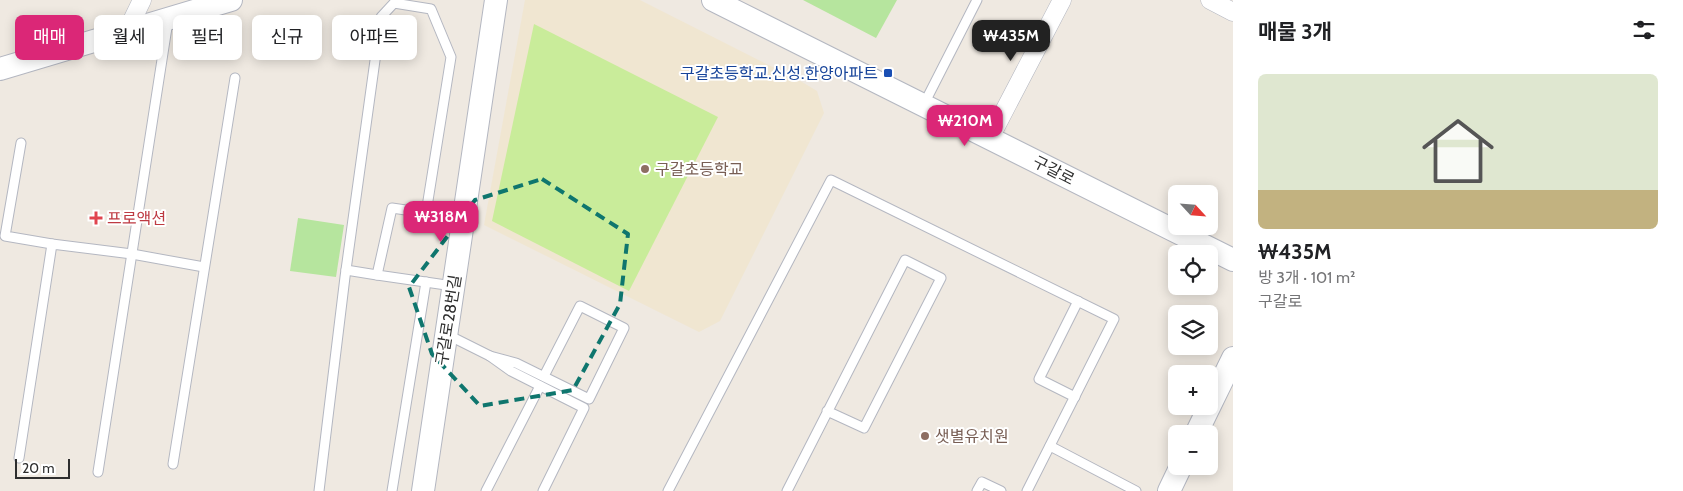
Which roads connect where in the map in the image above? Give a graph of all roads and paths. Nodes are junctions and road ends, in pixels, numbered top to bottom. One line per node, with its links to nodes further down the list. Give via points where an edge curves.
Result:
1 (142, 0): 10 (street)
2 (231, 0): 11 (street)
3 (496, 0): 26 (street, 구갈로28번길)
4 (713, 0): 8 (street, 구갈로)
5 (977, 0): 16 (lane)
6 (1062, 0): 17 (street)
7 (1210, 0): 9 (street)
8 (743, 6): 16 (street, 구갈로)
9 (1233, 12)
10 (135, 15)
11 (168, 18): 12 (street); 20 (lane)
12 (163, 20)
13 (94, 41): 14 (street)
14 (0, 69)
15 (235, 78): 22 (lane)
16 (923, 105): 17 (street, 구갈로)
17 (990, 138): 21 (street, 구갈로)
18 (21, 142): 19 (lane, via 4,236)
19 (52, 244): 20 (lane); 37 (lane)
20 (132, 254): 22 (lane); 39 (lane)
21 (1233, 260)
22 (204, 267): 38 (lane)
23 (346, 270): 24 (lane); 24 (lane, via 382,17 394,3 432,9 451,57 426,213 392,208); 42 (lane)
24 (377, 275): 25 (lane)
25 (426, 282): 26 (lane); 43 (lane)
26 (454, 286): 28 (street, 구갈로28번길)
27 (1078, 301): 33 (lane, via 1114,319); 33 (lane, via 1039,379); 41 (lane, via 831,180)
28 (446, 334): 29 (lane); 44 (street, 구갈로28번길)
29 (490, 356): 31 (lane, via 516,362); 32 (lane)
30 (1233, 358): 35 (street)
31 (544, 376): 31 (lane, via 580,306 624,328 589,398)
32 (540, 386): 45 (lane); 46 (lane, via 584,408)
33 (1075, 397): 36 (lane)
34 (827, 411): 34 (lane, via 905,260 941,278 864,428); 47 (lane)
35 (1200, 425)
36 (1050, 446): 50 (lane); 51 (lane)
37 (19, 458)
38 (173, 464)
39 (98, 472)
40 (1177, 475): 52 (street)
41 (672, 490)
42 (319, 491)
43 (392, 491)
44 (422, 491)
45 (486, 491)
46 (543, 491)
47 (786, 491)
48 (977, 491): 49 (lane, via 982,482)
49 (1001, 491)
50 (1027, 491)
51 (1136, 491)
52 (1169, 491)

